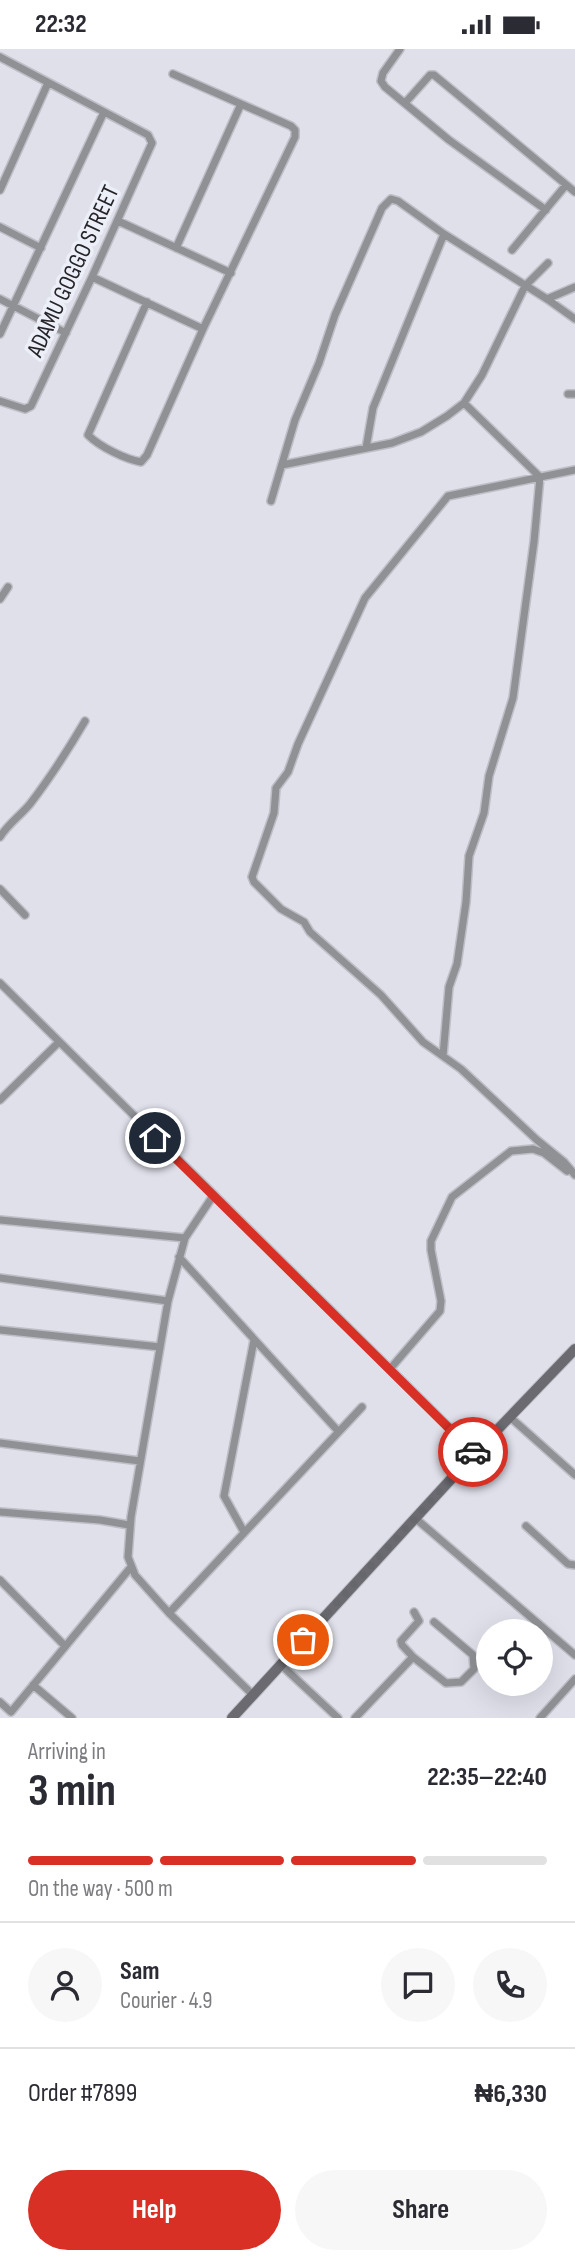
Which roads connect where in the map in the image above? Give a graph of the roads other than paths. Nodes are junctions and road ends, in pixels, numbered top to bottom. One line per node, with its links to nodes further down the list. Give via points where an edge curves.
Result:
1 (400, 49): 5 (street, via 380,81)
2 (0, 57): 4 (street)
3 (173, 73): 6 (street)
4 (48, 83): 7 (street); 9 (street)
5 (405, 103): 8 (street, via 434,75); 11 (street)
6 (241, 104): 16 (street); 19 (street, via 292,127 295,137)
7 (104, 113): 12 (street, ADAMU GOGGO STREET, via 151,139); 15 (street)
8 (566, 185): 10 (street); 11 (street)
9 (0, 190)
10 (575, 192)
11 (545, 210): 17 (street)
12 (118, 221): 16 (street); 20 (street, ADAMU GOGGO STREET)
13 (0, 227): 15 (street)
14 (444, 234): 21 (street); 33 (street, via 373,408); 34 (street, via 398,201 391,199 382,208 335,315)
15 (41, 248): 26 (street)
16 (176, 248): 19 (street)
17 (512, 250)
18 (548, 263): 21 (street)
19 (231, 274): 28 (street)
20 (92, 277): 25 (street); 29 (street, ADAMU GOGGO STREET)
21 (524, 286): 24 (street); 32 (street)
22 (575, 287): 24 (street)
23 (0, 299): 26 (street)
24 (547, 299): 27 (street)
25 (147, 302): 28 (street); 28 (street, via 88,435 133,460 141,461 147,455)
26 (13, 306): 29 (street); 30 (street)
27 (575, 319)
28 (204, 329)
29 (65, 333): 31 (street, ADAMU GOGGO STREET, via 31,406 25,409)
30 (0, 334)
31 (0, 401)
32 (464, 403): 33 (street, via 421,432); 36 (street)
33 (366, 448): 34 (street)
34 (282, 465): 37 (street)
35 (575, 470): 36 (street)
36 (540, 477): 46 (street, via 513,698 469,856); 46 (street, via 448,496 370,591 288,772 276,788 274,813 252,877 281,909 300,918 423,1042)
37 (271, 501)
38 (8, 587): 39 (street)
39 (0, 599)
40 (85, 721): 41 (street, via 46,784)
41 (0, 837)
42 (0, 889): 43 (street)
43 (25, 915)
44 (0, 983): 45 (street)
45 (59, 1042): 47 (street); 49 (street)
46 (443, 1056): 48 (street)
47 (0, 1100)
48 (575, 1176): 59 (street, via 544,1153 524,1148 511,1151 452,1197 431,1241 440,1311)
49 (213, 1196): 51 (street); 59 (street)
50 (0, 1220): 51 (street)
51 (184, 1238): 52 (street)
52 (179, 1257): 54 (street); 56 (street)
53 (0, 1278): 54 (street)
54 (168, 1301): 57 (street)
55 (0, 1330): 57 (street)
56 (254, 1339): 62 (street); 71 (street, via 224,1496)
57 (160, 1347): 65 (street)
58 (575, 1349): 61 (street)
59 (390, 1369): 64 (street)
60 (362, 1407): 62 (street)
61 (510, 1417): 64 (street); 66 (street)
62 (338, 1431): 71 (street)
63 (0, 1443): 65 (street)
64 (475, 1453): 68 (street)
65 (140, 1461): 69 (street)
66 (575, 1475)
67 (0, 1512): 69 (street)
68 (415, 1518): 79 (street); 81 (street)
69 (130, 1525): 73 (street)
70 (526, 1526): 72 (street, via 568,1564)
71 (244, 1532): 76 (street)
72 (575, 1565)
73 (131, 1567): 76 (street); 78 (street)
74 (0, 1580): 78 (street)
75 (414, 1612): 80 (street, via 419,1621 401,1641)
76 (169, 1613): 84 (street)
77 (434, 1622): 80 (street, via 473,1655 474,1669 461,1682 446,1683)
78 (65, 1646): 83 (street)
79 (575, 1655)
80 (413, 1657): 90 (street)
81 (281, 1664): 84 (street); 87 (street)
82 (575, 1679): 91 (street)
83 (33, 1685): 86 (street); 88 (street)
84 (253, 1695): 89 (street)
85 (0, 1702): 86 (street)
86 (14, 1715)
87 (336, 1717)
88 (72, 1718)
89 (232, 1718)
90 (355, 1718)
91 (541, 1718)

